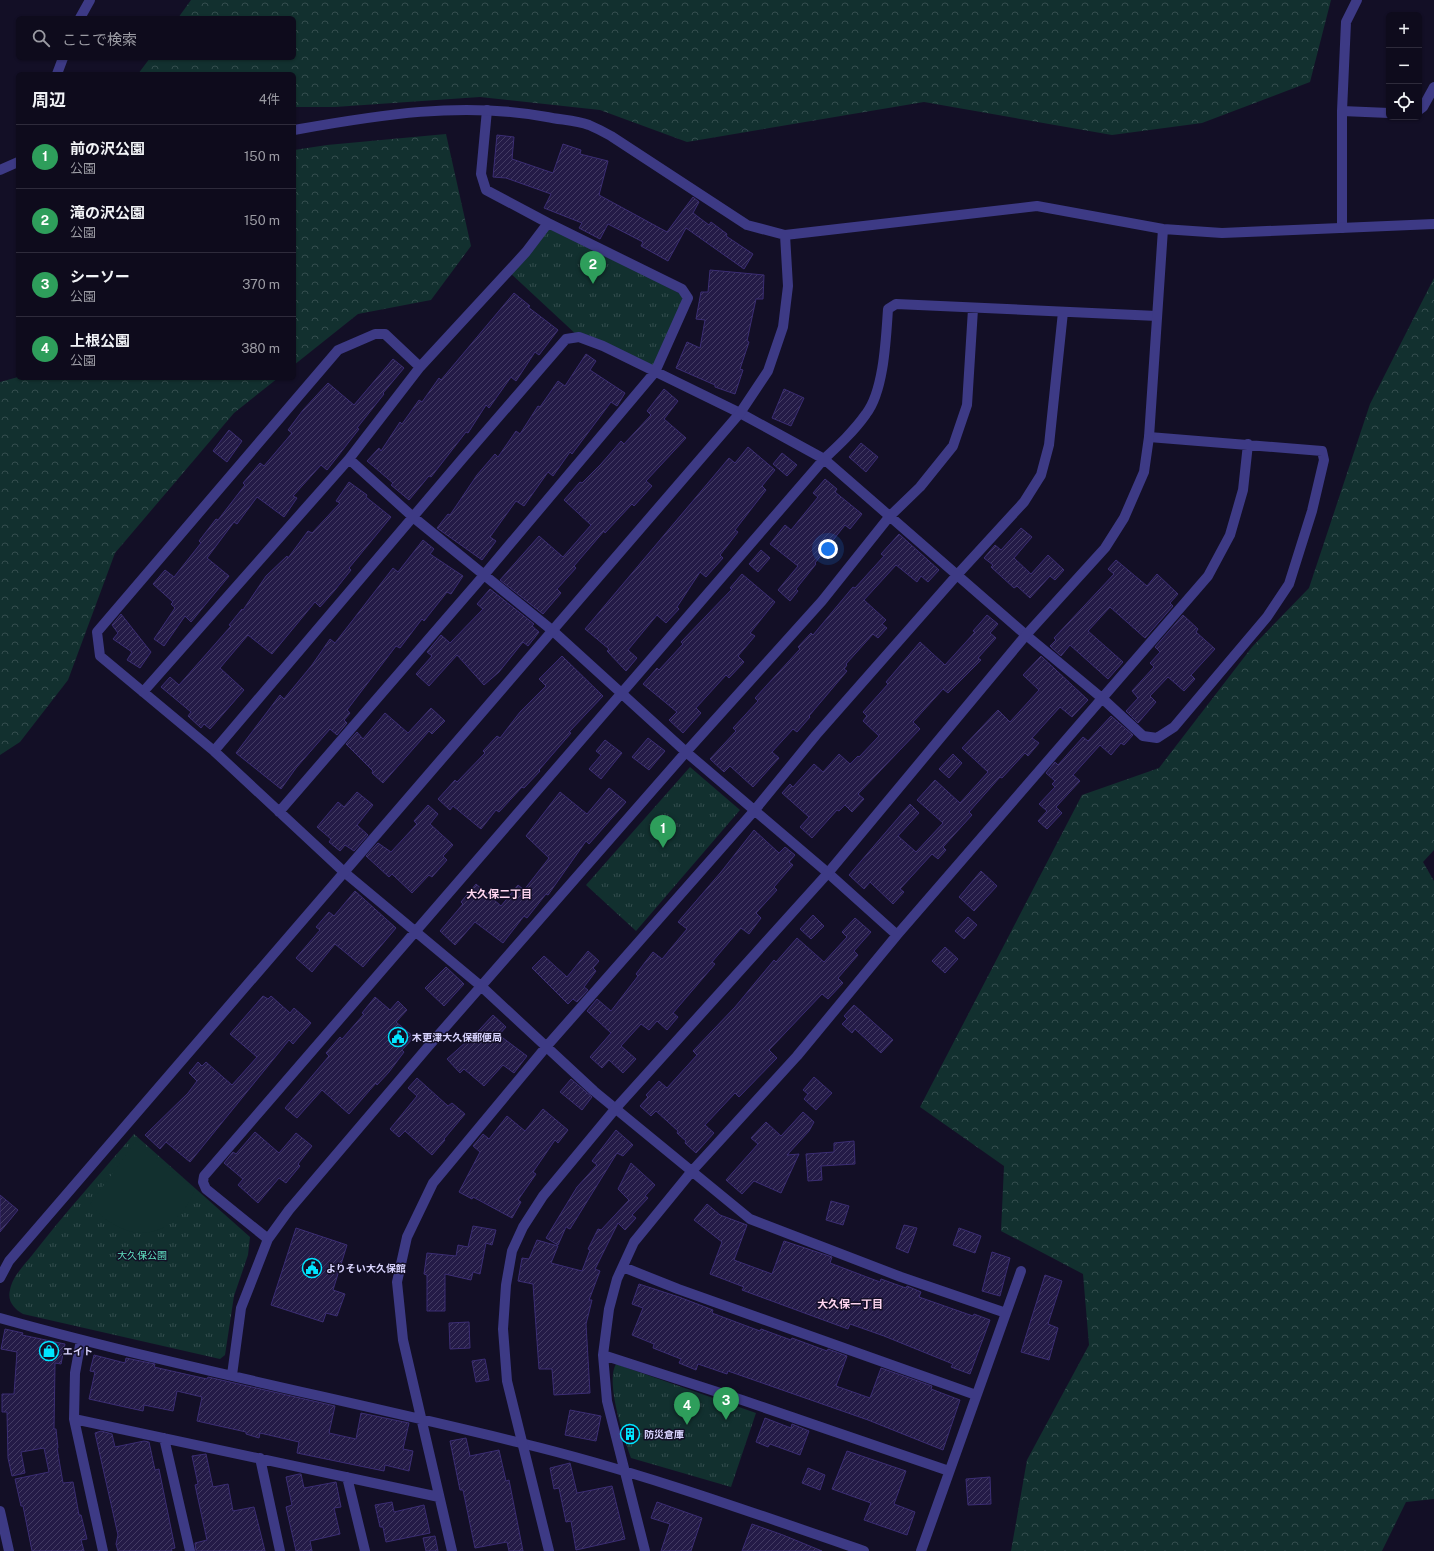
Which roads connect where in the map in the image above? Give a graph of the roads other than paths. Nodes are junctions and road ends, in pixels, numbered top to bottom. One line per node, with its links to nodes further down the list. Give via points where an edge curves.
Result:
1 (90, 0): 3 (street)
2 (1357, 0): 9 (street, via 1346,22)
3 (81, 16)
4 (62, 60): 5 (street)
5 (58, 72)
6 (1434, 87): 7 (street)
7 (1422, 108)
8 (487, 110): 11 (street, via 431,110 373,116); 14 (street, via 481,174 486,190); 18 (street, via 521,112 588,125 611,136 747,225)
9 (1342, 112): 10 (street); 16 (street)
10 (1386, 113)
11 (296, 130)
12 (16, 163): 13 (street)
13 (0, 170)
14 (548, 223): 22 (street, via 526,252); 23 (street, via 682,289 688,298)
15 (1434, 224): 16 (street)
16 (1342, 228): 17 (street, via 1222,233)
17 (1163, 229): 18 (street, via 1037,206); 21 (street)
18 (785, 235): 24 (street, via 788,286 783,327 768,371)
19 (973, 309): 20 (street); 28 (street, via 896,304 888,309 886,341 877,393 867,413); 30 (street, via 967,404 953,446 920,487)
20 (1063, 312): 21 (street); 32 (street, via 1049,445 1041,475 1024,502)
21 (1157, 316): 25 (street)
22 (420, 367): 27 (street); 35 (street, via 385,334 375,334 338,350 107,620 97,632 100,656)
23 (656, 372): 24 (street); 29 (street, via 579,337 566,339); 31 (street)
24 (740, 413): 28 (street); 33 (street)
25 (1149, 438): 26 (street); 34 (street, via 1144,472 1124,518 1105,548)
26 (1248, 444): 37 (street, via 1243,490 1230,535 1208,576); 37 (street, via 1322,451 1324,460 1317,489 1289,584 1267,617 1174,727 1157,738 1143,736)
27 (349, 459): 29 (street); 35 (street)
28 (824, 459): 30 (street); 36 (street)
29 (413, 517): 31 (street); 38 (street)
30 (889, 517): 32 (street); 39 (street, via 822,601)
31 (484, 575): 33 (street); 41 (street)
32 (957, 575): 34 (street); 40 (street, via 816,735)
33 (553, 631): 36 (street); 42 (street)
34 (1026, 635): 37 (street); 43 (street)
35 (143, 692): 38 (street)
36 (621, 694): 39 (street); 44 (street)
37 (1103, 699): 45 (street)
38 (214, 751): 41 (street)
39 (686, 752): 40 (street); 46 (street)
40 (754, 810): 43 (street); 47 (street)
41 (279, 812): 42 (street)
42 (344, 872): 44 (street); 53 (street, via 236,1000 124,1126 10,1261)
43 (828, 873): 45 (street); 48 (street)
44 (414, 932): 46 (street); 50 (street, via 204,1176 206,1189)
45 (897, 935): 49 (street, via 797,1056)
46 (482, 987): 47 (street); 50 (street, via 289,1210)
47 (546, 1047): 48 (street); 61 (street, via 433,1183 407,1237 397,1282 403,1340)
48 (616, 1108): 49 (street); 63 (street, via 542,1196 512,1251 506,1285 503,1329 507,1381)
49 (692, 1171): 51 (street, via 634,1242); 54 (street, via 750,1218 901,1277)
50 (268, 1239): 58 (street, via 241,1308)
51 (623, 1266): 57 (street, via 609,1309); 59 (street, via 678,1289)
52 (1021, 1271): 54 (street)
53 (0, 1278)
54 (1006, 1313): 59 (street)
55 (0, 1318): 56 (street)
56 (81, 1340): 58 (street); 60 (street, via 75,1373)
57 (603, 1355): 65 (street); 66 (street, via 607,1401)
58 (232, 1375): 61 (street)
59 (976, 1395): 65 (street)
60 (74, 1419): 62 (street); 71 (street)
61 (420, 1420): 63 (street); 68 (street)
62 (164, 1438): 64 (street); 72 (street)
63 (522, 1443): 66 (street); 76 (street)
64 (260, 1458): 67 (street); 73 (street)
65 (949, 1472): 79 (street)
66 (625, 1473): 77 (street); 78 (street, via 716,1500)
67 (348, 1477): 68 (street); 74 (street)
68 (439, 1496): 75 (street)
69 (0, 1511): 70 (street)
70 (9, 1551)
71 (103, 1551)
72 (190, 1551)
73 (280, 1551)
74 (365, 1551)
75 (452, 1551)
76 (549, 1551)
77 (645, 1551)
78 (864, 1551)
79 (921, 1551)

